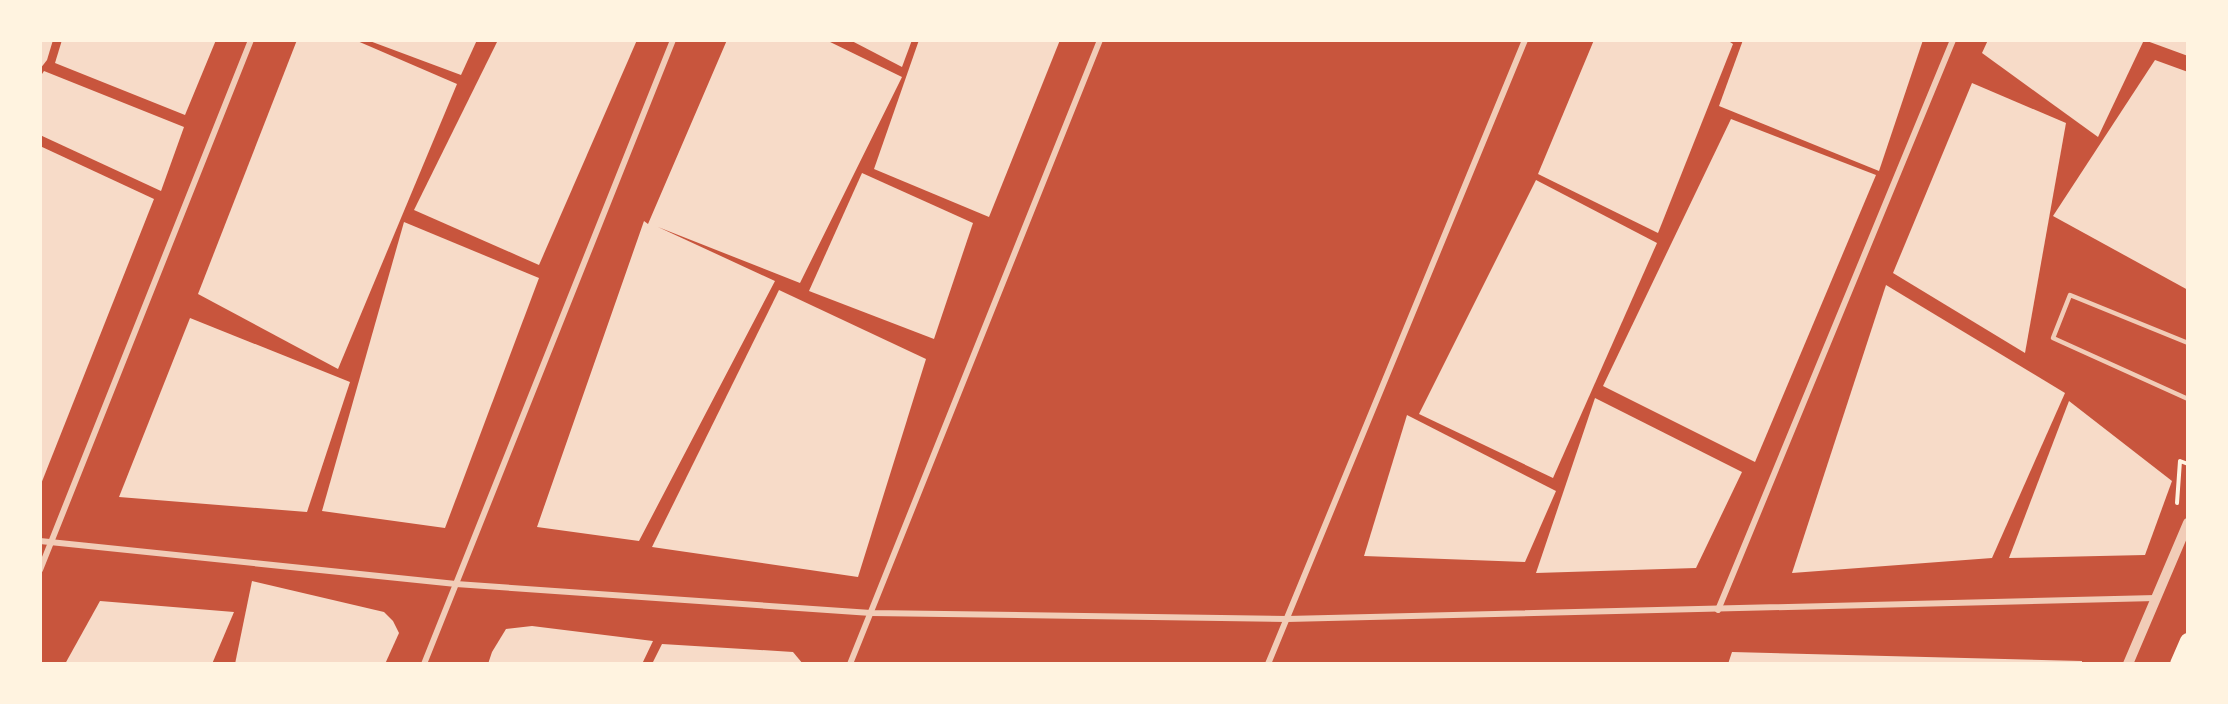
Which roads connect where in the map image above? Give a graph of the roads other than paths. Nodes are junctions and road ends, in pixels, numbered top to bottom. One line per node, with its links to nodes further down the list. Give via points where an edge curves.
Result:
1 (251, 40): 10 (street)
2 (673, 40): 12 (street)
3 (1100, 40): 15 (street)
4 (1525, 40): 16 (street)
5 (1953, 40): 14 (street)
6 (2187, 343): 7 (lane, via 2070,295 2052,338)
7 (2187, 399)
8 (2187, 523): 13 (street)
9 (40, 541): 10 (street)
10 (52, 542): 11 (street); 12 (street)
11 (40, 570)
12 (456, 584): 15 (street); 18 (street)
13 (2156, 598): 14 (street); 21 (street)
14 (1718, 610): 16 (street)
15 (870, 613): 16 (street); 19 (street)
16 (1287, 619): 20 (street)
17 (2187, 641): 22 (highway)
18 (424, 663)
19 (850, 663)
20 (1268, 663)
21 (2128, 663)
22 (2178, 663)

